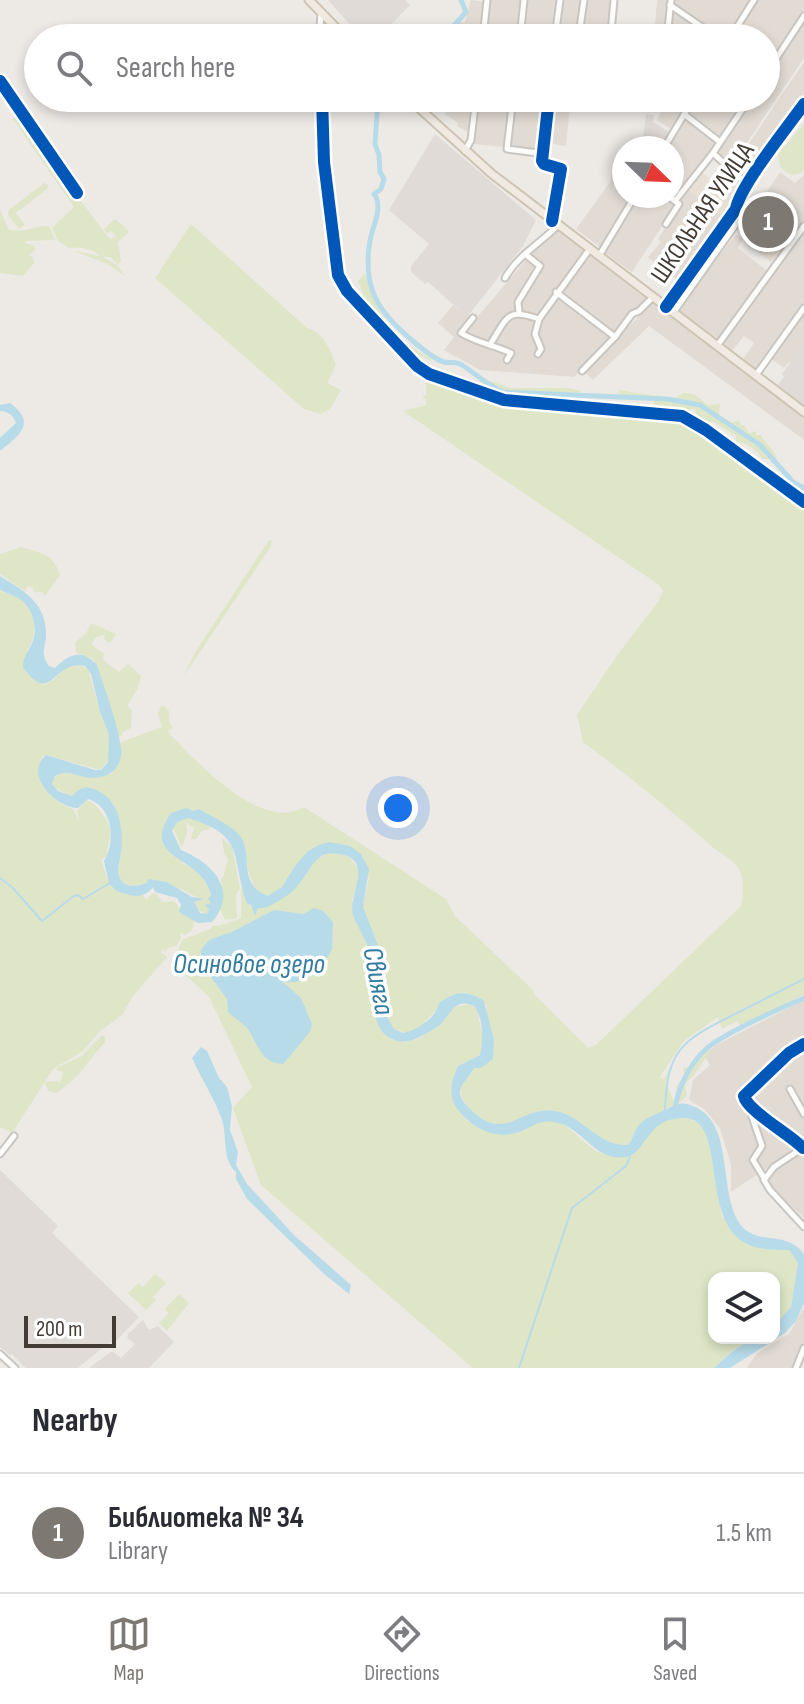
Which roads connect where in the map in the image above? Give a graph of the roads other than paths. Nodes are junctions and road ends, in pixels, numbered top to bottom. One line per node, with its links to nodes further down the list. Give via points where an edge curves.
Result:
1 (309, 0): 9 (main road)
2 (487, 0): 13 (street)
3 (524, 0): 14 (street)
4 (560, 0): 15 (street)
5 (584, 0): 16 (street)
6 (614, 0): 17 (street)
7 (754, 0): 20 (street)
8 (670, 2): 18 (street); 19 (street)
9 (321, 14): 11 (street); 12 (main road)
10 (804, 16): 21 (street)
11 (320, 24)
12 (331, 24)
13 (484, 24)
14 (521, 24)
15 (557, 24)
16 (581, 24)
17 (611, 24)
18 (668, 24)
19 (699, 24)
20 (739, 24)
21 (780, 53)
22 (0, 81): 40 (street)
23 (804, 104): 38 (street, ШКОЛЬНАЯ УЛИЦА)
24 (322, 112): 66 (street, via 338,275 417,366 504,400 682,416)
25 (422, 112): 34 (main road)
26 (474, 112): 34 (street)
27 (511, 112): 36 (street, via 507,149)
28 (548, 112): 36 (street)
29 (740, 112): 32 (street)
30 (684, 114): 31 (street); 32 (street)
31 (671, 136)
32 (720, 142): 35 (street)
33 (745, 148): 37 (street)
34 (465, 151): 44 (main road)
35 (713, 153): 37 (street); 39 (street)
36 (543, 157): 44 (street, via 544,164 561,169)
37 (731, 169): 38 (street)
38 (747, 185): 41 (street, ШКОЛЬНАЯ УЛИЦА)
39 (684, 190)
40 (77, 193)
41 (737, 203): 54 (street, ШКОЛЬНАЯ УЛИЦА); 54 (street, via 746,210)
42 (628, 208): 49 (street)
43 (676, 208): 45 (street)
44 (555, 223): 47 (main road); 48 (street)
45 (666, 224)
46 (804, 226): 60 (street)
47 (589, 250): 49 (main road); 51 (street)
48 (525, 254): 50 (street); 55 (street, via 540,266 518,302)
49 (598, 257): 52 (main road)
50 (505, 278)
51 (556, 292): 57 (street); 58 (street)
52 (652, 298): 54 (main road); 58 (street)
53 (804, 308): 64 (street)
54 (670, 310): 60 (main road)
55 (519, 312): 57 (street); 59 (street, via 504,322)
56 (473, 318): 59 (street, via 461,333)
57 (539, 319): 61 (street)
58 (615, 337): 63 (street)
59 (491, 343): 62 (street, via 511,353)
60 (717, 346): 64 (main road)
61 (538, 354)
62 (507, 360)
63 (582, 371)
64 (756, 375): 65 (main road)
65 (804, 412)
66 (804, 502)
67 (804, 1044): 69 (street, via 745,1094)
68 (790, 1089): 70 (street)
69 (749, 1107): 72 (street); 74 (street, via 762,1146 753,1160)
70 (804, 1114)
71 (14, 1136): 73 (street)
72 (804, 1147): 74 (street)
73 (0, 1154)
74 (764, 1180): 75 (street)
75 (804, 1227)
76 (804, 1348): 79 (street)
77 (0, 1354): 78 (street)
78 (15, 1368)
79 (796, 1368)

